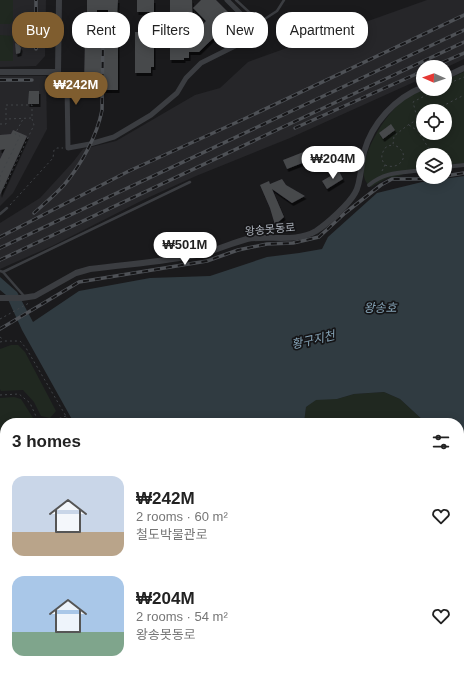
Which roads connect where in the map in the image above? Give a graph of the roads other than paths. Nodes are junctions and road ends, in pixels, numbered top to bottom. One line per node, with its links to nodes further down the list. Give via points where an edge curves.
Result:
1 (59, 0): 7 (street)
2 (227, 0): 7 (street, via 240,13 246,26 241,43 202,63 186,78 177,93 151,116 114,137 68,148 67,85)
3 (236, 0): 4 (lane, via 260,22 277,11)
4 (284, 0)
5 (464, 68): 8 (street)
6 (0, 72): 7 (street)
7 (58, 72)
8 (452, 74)
9 (416, 89): 19 (street, 왕송못동로, via 392,107 375,127 364,151 356,192 316,231 304,236 248,239 185,257 90,269 76,273 35,296)
10 (464, 165): 11 (street)
11 (452, 166)
12 (416, 171): 14 (street, via 390,173)
13 (190, 182): 17 (lane)
14 (369, 185)
15 (7, 208): 16 (lane)
16 (0, 214)
17 (2, 272): 19 (lane)
18 (1, 298): 19 (street, 왕송못동로)
19 (24, 298)

